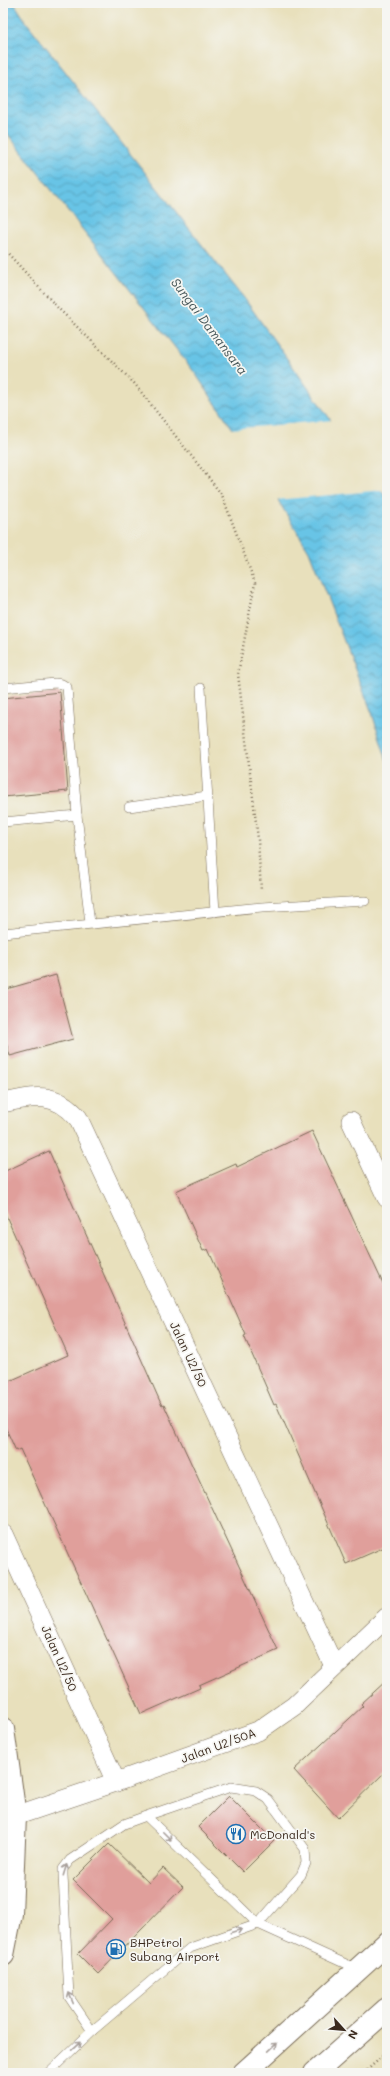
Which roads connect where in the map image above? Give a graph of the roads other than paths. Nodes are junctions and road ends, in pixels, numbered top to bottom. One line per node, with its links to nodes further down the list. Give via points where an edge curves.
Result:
1 (3, 688): 5 (lane, via 55,683 67,687)
2 (201, 688): 3 (lane)
3 (207, 796): 4 (lane); 8 (lane)
4 (129, 807)
5 (77, 815): 6 (lane); 9 (lane)
6 (3, 822)
7 (365, 901): 8 (lane)
8 (215, 912): 9 (lane)
9 (90, 923): 10 (lane)
10 (3, 933)
11 (3, 1103): 16 (street, Jalan U2/50, via 31,1096 46,1098 59,1101 70,1108 78,1118)
12 (351, 1120): 13 (street)
13 (387, 1198)
14 (3, 1534): 18 (street, Jalan U2/50)
15 (387, 1617): 16 (street, Jalan U2/50A)
16 (334, 1666): 18 (street, Jalan U2/50A, via 294,1706 258,1731)
17 (3, 1729): 19 (main road)
18 (116, 1782): 19 (street, Jalan U2/50A)
19 (15, 1816): 23 (main road, via 10,1914)
20 (146, 1816): 21 (lane, one-way to 21); 21 (lane, via 231,1787 256,1791 268,1799 306,1849 306,1863 301,1875); 26 (lane, one-way to 20, via 69,1997 63,1869 70,1860 124,1824)
21 (258, 1924): 24 (lane); 26 (lane, one-way to 21, via 190,1948)
22 (387, 1943): 24 (main road)
23 (3, 1955)
24 (357, 1969): 28 (main road, one-way to 24)
25 (387, 2009): 29 (main road)
26 (92, 2031): 27 (lane, one-way to 26)
27 (48, 2073)
28 (244, 2073)
29 (315, 2073)

